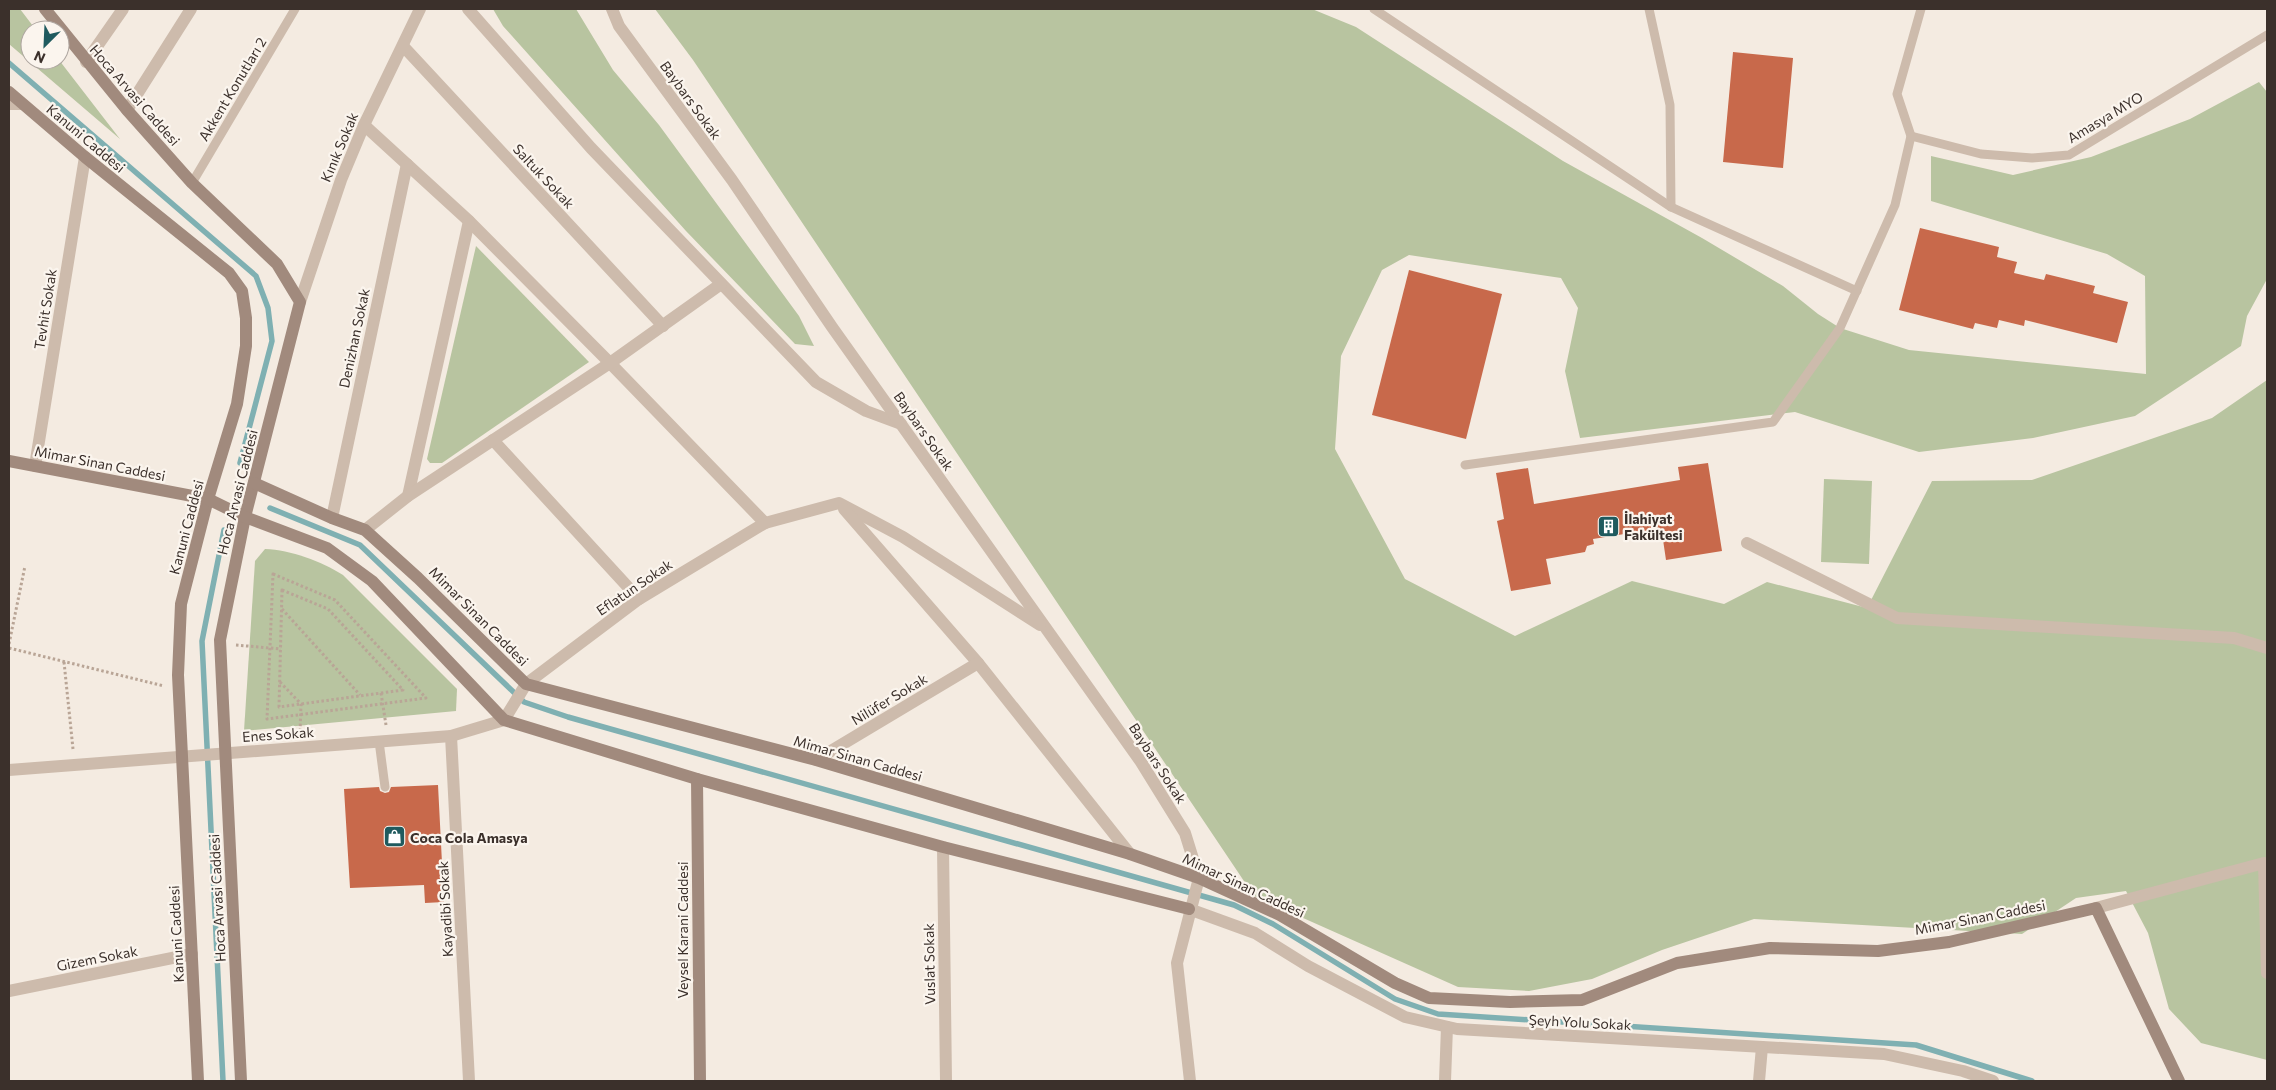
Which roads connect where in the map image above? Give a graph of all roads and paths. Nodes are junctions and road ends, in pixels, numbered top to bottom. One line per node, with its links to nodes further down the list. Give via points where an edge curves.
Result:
1 (45, 9): 13 (street, Hoca Arvasi Caddesi)
2 (123, 9): 13 (street)
3 (191, 9): 17 (street)
4 (295, 9): 22 (lane, Akkent Konutları 2)
5 (420, 9): 12 (street, Kınık Sokak)
6 (468, 9): 25 (street, via 591,148)
7 (612, 9): 30 (street, Baybars Sokak, via 619,26 732,180)
8 (1374, 9): 23 (lane)
9 (1649, 9): 23 (lane, via 1670,105)
10 (1921, 9): 19 (lane, via 1897,94)
11 (2267, 35): 19 (lane, Amasya MYO, via 2069,155 2032,158 1981,154)
12 (403, 46): 18 (street, Kınık Sokak); 28 (street, Saltuk Sokak)
13 (86, 62): 17 (street, Hoca Arvasi Caddesi)
14 (9, 92): 16 (street, Kanuni Caddesi)
15 (9, 104): 16 (street)
16 (22, 104): 20 (street, Kanuni Caddesi)
17 (126, 110): 22 (street, Hoca Arvasi Caddesi)
18 (364, 124): 21 (street); 27 (street, Kınık Sokak, via 341,180)
19 (1911, 136): 26 (lane, via 1895,205)
20 (85, 157): 34 (street, Tevhit Sokak); 37 (street, Kanuni Caddesi, via 229,273 242,291 246,346 237,404)
21 (407, 164): 24 (street); 40 (street, Denizhan Sokak)
22 (192, 183): 27 (street, Hoca Arvasi Caddesi, via 277,264)
23 (1671, 207): 26 (lane)
24 (469, 221): 29 (street); 36 (street)
25 (721, 284): 28 (street); 30 (street, via 816,382 866,411)
26 (1857, 291): 33 (lane, via 1840,328 1773,422)
27 (300, 302): 35 (street, Hoca Arvasi Caddesi)
28 (663, 326): 29 (street)
29 (610, 363): 31 (street); 41 (street)
30 (901, 424): 47 (street, Baybars Sokak)
31 (493, 440): 36 (street); 45 (street)
32 (9, 461): 34 (street, Mimar Sinan Caddesi)
33 (1465, 464)
34 (35, 466): 37 (street, Mimar Sinan Caddesi)
35 (254, 483): 39 (street, Hoca Arvasi Caddesi); 40 (street, Mimar Sinan Caddesi)
36 (408, 496): 42 (street)
37 (208, 500): 39 (street, Mimar Sinan Caddesi); 58 (street, Kanuni Caddesi, via 181,604)
38 (839, 503): 41 (street, Eflatun Sokak); 47 (street, via 903,537); 55 (street)
39 (245, 517): 49 (street, Hoca Arvasi Caddesi, via 226,600); 64 (street, Mimar Sinan Caddesi, via 327,548 372,581)
40 (332, 518): 42 (street, Mimar Sinan Caddesi)
41 (765, 523): 45 (street, Eflatun Sokak)
42 (365, 530): 57 (street, Mimar Sinan Caddesi)
43 (1747, 543): 52 (street, via 1897,618 2234,638)
44 (25, 566): 48 (path)
45 (639, 598): 57 (street, Eflatun Sokak)
46 (282, 609): 53 (path); 59 (path, via 282,590 328,609 403,690); 60 (path)
47 (1047, 629): 77 (street, Baybars Sokak, via 1142,762 1171,809 1185,833)
48 (9, 644)
49 (220, 644): 51 (path); 68 (street, Hoca Arvasi Caddesi)
50 (9, 648): 54 (path)
51 (270, 648): 53 (path); 62 (path, via 274,574 335,600 426,698); 63 (path, via 267,719)
52 (2267, 648)
53 (280, 649): 56 (path)
54 (64, 662): 58 (path); 71 (path)
55 (978, 663): 70 (street, Nilüfer Sokak); 76 (street)
56 (280, 682): 61 (path); 61 (path, via 279,707)
57 (526, 684): 64 (street); 70 (street, Mimar Sinan Caddesi)
58 (179, 690): 69 (street, Kanuni Caddesi)
59 (381, 693): 60 (path); 62 (path)
60 (360, 696): 61 (path)
61 (301, 704): 63 (path)
62 (383, 704): 63 (path); 66 (path)
63 (300, 715): 67 (path)
64 (504, 720): 65 (street, Enes Sokak); 73 (street, Mimar Sinan Caddesi)
65 (451, 736): 66 (street, Enes Sokak); 87 (street, Kayadibi Sokak)
66 (384, 741): 67 (street, Enes Sokak); 74 (lane)
67 (299, 748): 68 (street, Enes Sokak)
68 (225, 753): 69 (street, Enes Sokak); 86 (street, Hoca Arvasi Caddesi)
69 (182, 756): 71 (street, Enes Sokak); 80 (street, Kanuni Caddesi)
70 (816, 760): 76 (street, Mimar Sinan Caddesi)
71 (74, 765): 72 (street, Enes Sokak)
72 (9, 770)
73 (697, 779): 75 (street, Mimar Sinan Caddesi); 88 (street, Veysel Karani Caddesi)
74 (385, 787)
75 (943, 847): 79 (street, Mimar Sinan Caddesi); 89 (street, Vuslat Sokak)
76 (1130, 854): 77 (street, Mimar Sinan Caddesi)
77 (1199, 878): 78 (street, Mimar Sinan Caddesi, via 1280,915 1395,983 1429,998 1510,1002 1582,1000 1678,963 1770,948 1878,951 1949,942); 79 (street)
78 (2096, 908): 81 (street, via 2264,863); 94 (street)
79 (1189, 909): 83 (street, Şeyh Yolu Sokak, via 1255,933 1308,966 1405,1017); 90 (street, via 1177,963)
80 (192, 954): 82 (street, Gizem Sokak); 85 (street, Kanuni Caddesi)
81 (2267, 973)
82 (9, 991)
83 (1447, 1027): 84 (street, Şeyh Yolu Sokak); 91 (street)
84 (1762, 1048): 92 (street); 93 (street, Şeyh Yolu Sokak, via 1884,1054)
85 (198, 1081)
86 (242, 1081)
87 (469, 1081)
88 (700, 1081)
89 (946, 1081)
90 (1190, 1081)
91 (1445, 1081)
92 (1759, 1081)
93 (1993, 1081)
94 (2179, 1081)

